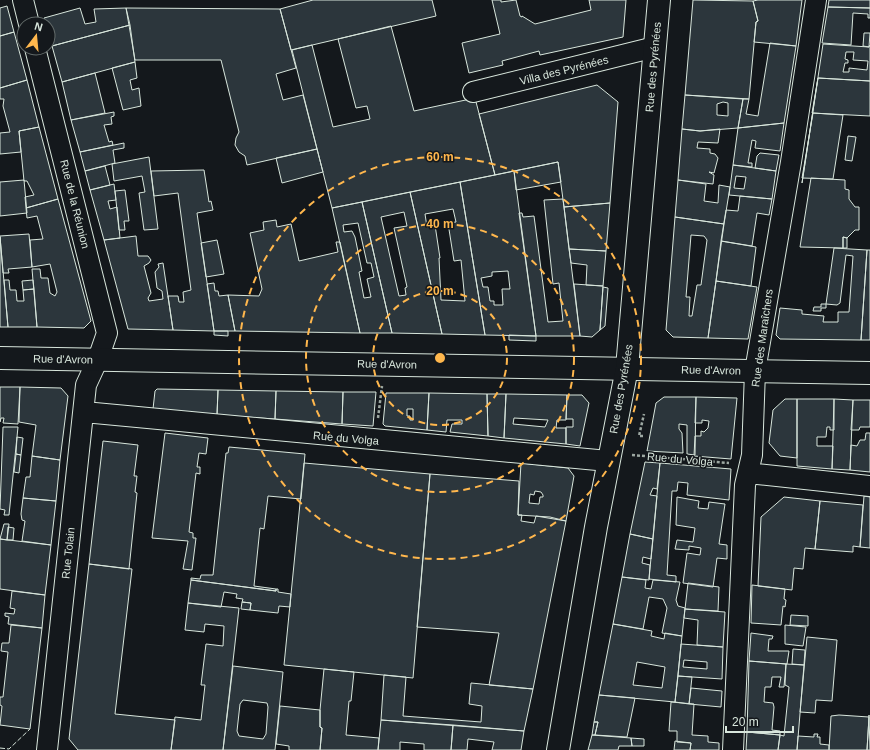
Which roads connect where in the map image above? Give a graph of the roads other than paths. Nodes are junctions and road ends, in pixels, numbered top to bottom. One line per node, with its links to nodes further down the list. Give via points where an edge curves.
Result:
1 (23, 0): 4 (street)
2 (658, 0): 5 (street, Rue des Pyrénées)
3 (816, 0): 11 (street, Rue des Maraîchers)
4 (27, 16)
5 (655, 47): 7 (street, Villa des Pyrénées); 10 (street, Rue des Pyrénées)
6 (38, 56): 9 (street, Rue de la Réunion, via 107,333)
7 (473, 92)
8 (0, 358): 9 (street, Rue d'Avron)
9 (98, 359): 10 (street, Rue d'Avron); 13 (street, Rue Tolain, via 86,385)
10 (627, 368): 11 (street, Rue d'Avron); 14 (street, Rue des Pyrénées)
11 (755, 371): 12 (street, Rue d'Avron); 15 (street, Rue des Maraîchers)
12 (870, 373)
13 (84, 412): 14 (street, Rue du Volga, via 375,440); 17 (street, Rue Tolain)
14 (609, 457): 18 (street, Rue des Pyrénées)
15 (750, 469): 16 (street); 19 (street, Rue des Maraîchers, via 745,485)
16 (870, 486)
17 (47, 750)
18 (558, 750)
19 (733, 750)

